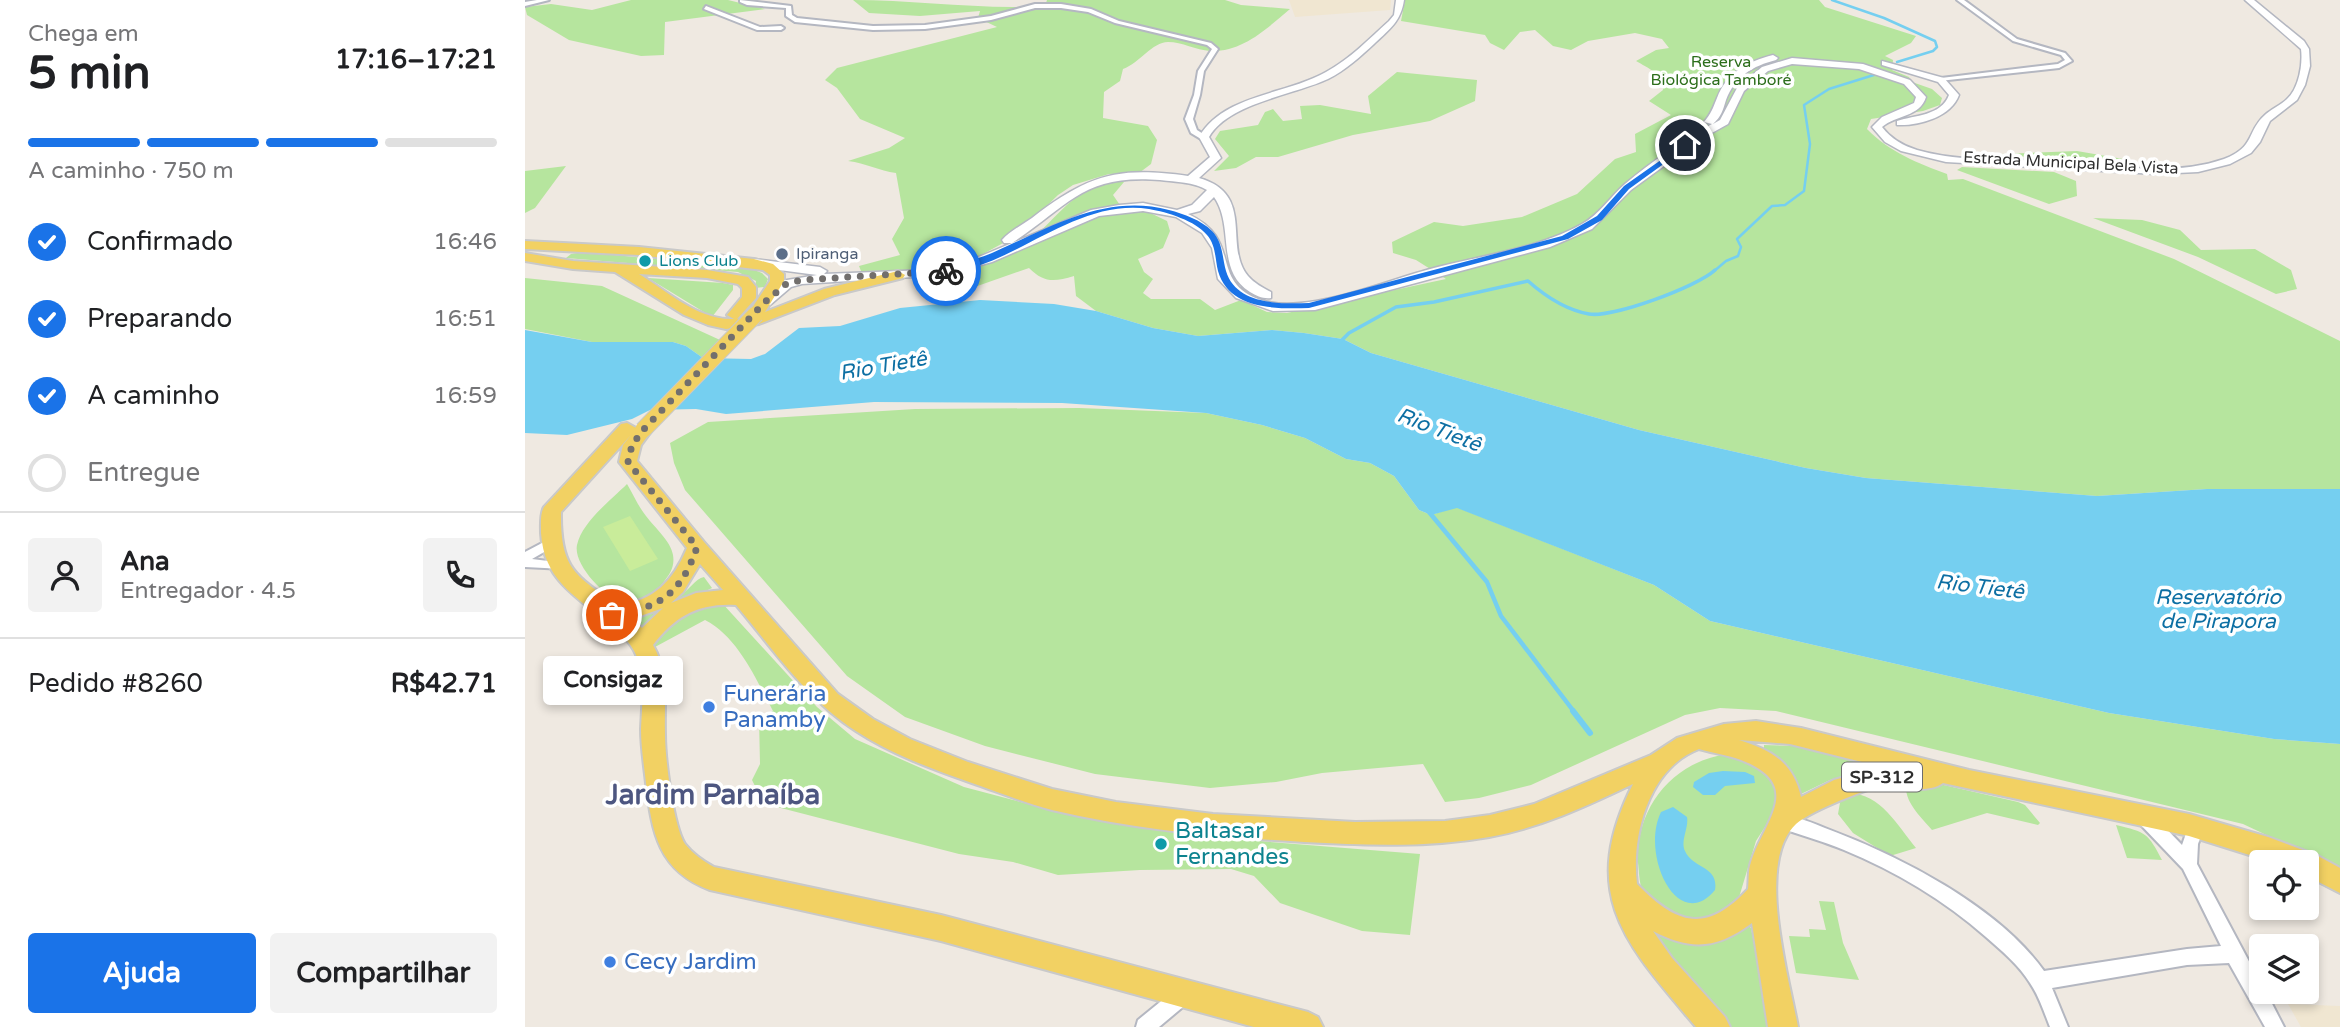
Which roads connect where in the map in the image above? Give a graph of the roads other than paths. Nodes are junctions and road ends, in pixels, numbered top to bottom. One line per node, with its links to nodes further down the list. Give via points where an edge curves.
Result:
1 (546, 0): 6 (street)
2 (744, 0): 8 (street, via 789,7)
3 (1400, 0): 14 (main road, via 1392,23 1331,74 1222,117 1206,129)
4 (1960, 0): 11 (street, via 2015,40 2063,54 2070,61 2048,68)
5 (2249, 0): 15 (main road, Estrada Municipal Bela Vista, via 2297,39 2306,54 2295,96 2263,121 2254,144 2240,156 2213,166 2181,169)
6 (525, 4)
7 (706, 8): 10 (street, via 759,29)
8 (789, 15): 9 (street); 10 (street)
9 (831, 25): 10 (street); 14 (street, via 925,27 1051,5 1083,9 1209,44 1215,49 1201,71 1189,119 1194,131)
10 (781, 28)
11 (1937, 78): 12 (main road, via 1907,77); 13 (main road); 18 (main road, via 1881,62 1832,56 1779,57 1748,65 1737,72 1714,119 1644,162 1587,216 1557,233 1325,295 1278,298 1241,279 1228,212)
12 (1911, 85): 13 (main road, via 1934,94); 15 (main road, Estrada Municipal Bela Vista, via 1921,97 1919,104 1880,122 1879,131 1909,151); 20 (main road, via 1877,70 1835,63 1792,61 1765,69 1739,90 1724,122 1646,173 1600,218 1578,232 1514,253 1309,305 1269,307 1232,289 1211,234)
13 (1952, 90): 15 (main road, Estrada Municipal Bela Vista, via 1953,102 1948,107 1899,123 1895,132 1910,145)
14 (1204, 137): 16 (main road, via 1216,158)
15 (1944, 157)
16 (1190, 180): 17 (main road, via 1117,176); 18 (main road)
17 (1079, 190): 19 (main road, via 1080,201); 25 (main road, via 1011,239 940,265 834,271)
18 (1217, 192): 20 (main road, via 1196,208)
19 (1100, 210): 20 (main road, via 1149,207); 27 (main road, via 976,264)
20 (1175, 214)
21 (525, 245): 22 (main road)
22 (639, 251): 24 (main road, via 575,250 563,253); 25 (main road)
23 (525, 257): 24 (main road)
24 (559, 263): 26 (main road)
25 (754, 263): 28 (main road, via 777,274)
26 (620, 269): 27 (main road, via 689,311 724,323 751,321 820,295); 29 (main road, via 707,274 743,280 749,287 749,298)
27 (898, 275): 28 (main road, via 794,281)
28 (760, 308): 29 (main road, bridge)
29 (635, 429): 30 (main road, via 551,511); 31 (main road, via 628,462)
30 (550, 537): 32 (street, via 547,545); 33 (main road)
31 (697, 547): 34 (main road); 35 (main road, via 673,592 648,607)
32 (525, 560): 33 (street)
33 (559, 566): 35 (main road, via 568,580)
34 (740, 598): 36 (main road, via 704,598 680,607 659,622); 38 (main road, via 831,700 883,737 928,758 1052,799 1131,814 1223,827 1439,833 1493,826 1545,812)
35 (612, 615): 36 (main road)
36 (642, 643): 51 (main road, via 655,689 653,737 663,818 669,841 693,871 941,928)
37 (1700, 740): 38 (main road, SP-312); 39 (main road, SP-312, via 1728,732 1766,731); 41 (main road, via 1747,751 1774,766 1791,802)
38 (1658, 762): 47 (main road, via 1627,825 1622,866)
39 (1985, 784): 40 (main road, SP-312); 41 (main road, SP-312, via 1879,777 1843,787)
40 (2141, 814): 42 (main road, SP-312); 44 (street)
41 (1786, 819): 48 (main road, via 1763,864); 50 (street, via 1842,841 1933,888 1991,932)
42 (2196, 827): 43 (main road, SP-312); 44 (street)
43 (2272, 850)
44 (2189, 864): 49 (street)
45 (2319, 870): 46 (main road, SP-312)
46 (2340, 881)
47 (1625, 889): 48 (main road, via 1665,925 1697,934 1733,923); 54 (main road, via 1629,912 1649,950)
48 (1761, 894): 55 (main road)
49 (2234, 954): 50 (street); 57 (street)
50 (2039, 981): 56 (street)
51 (1183, 995): 52 (street); 53 (main road)
52 (1145, 1027)
53 (1308, 1027)
54 (1715, 1027)
55 (1783, 1027)
56 (2059, 1027)
57 (2275, 1027)

